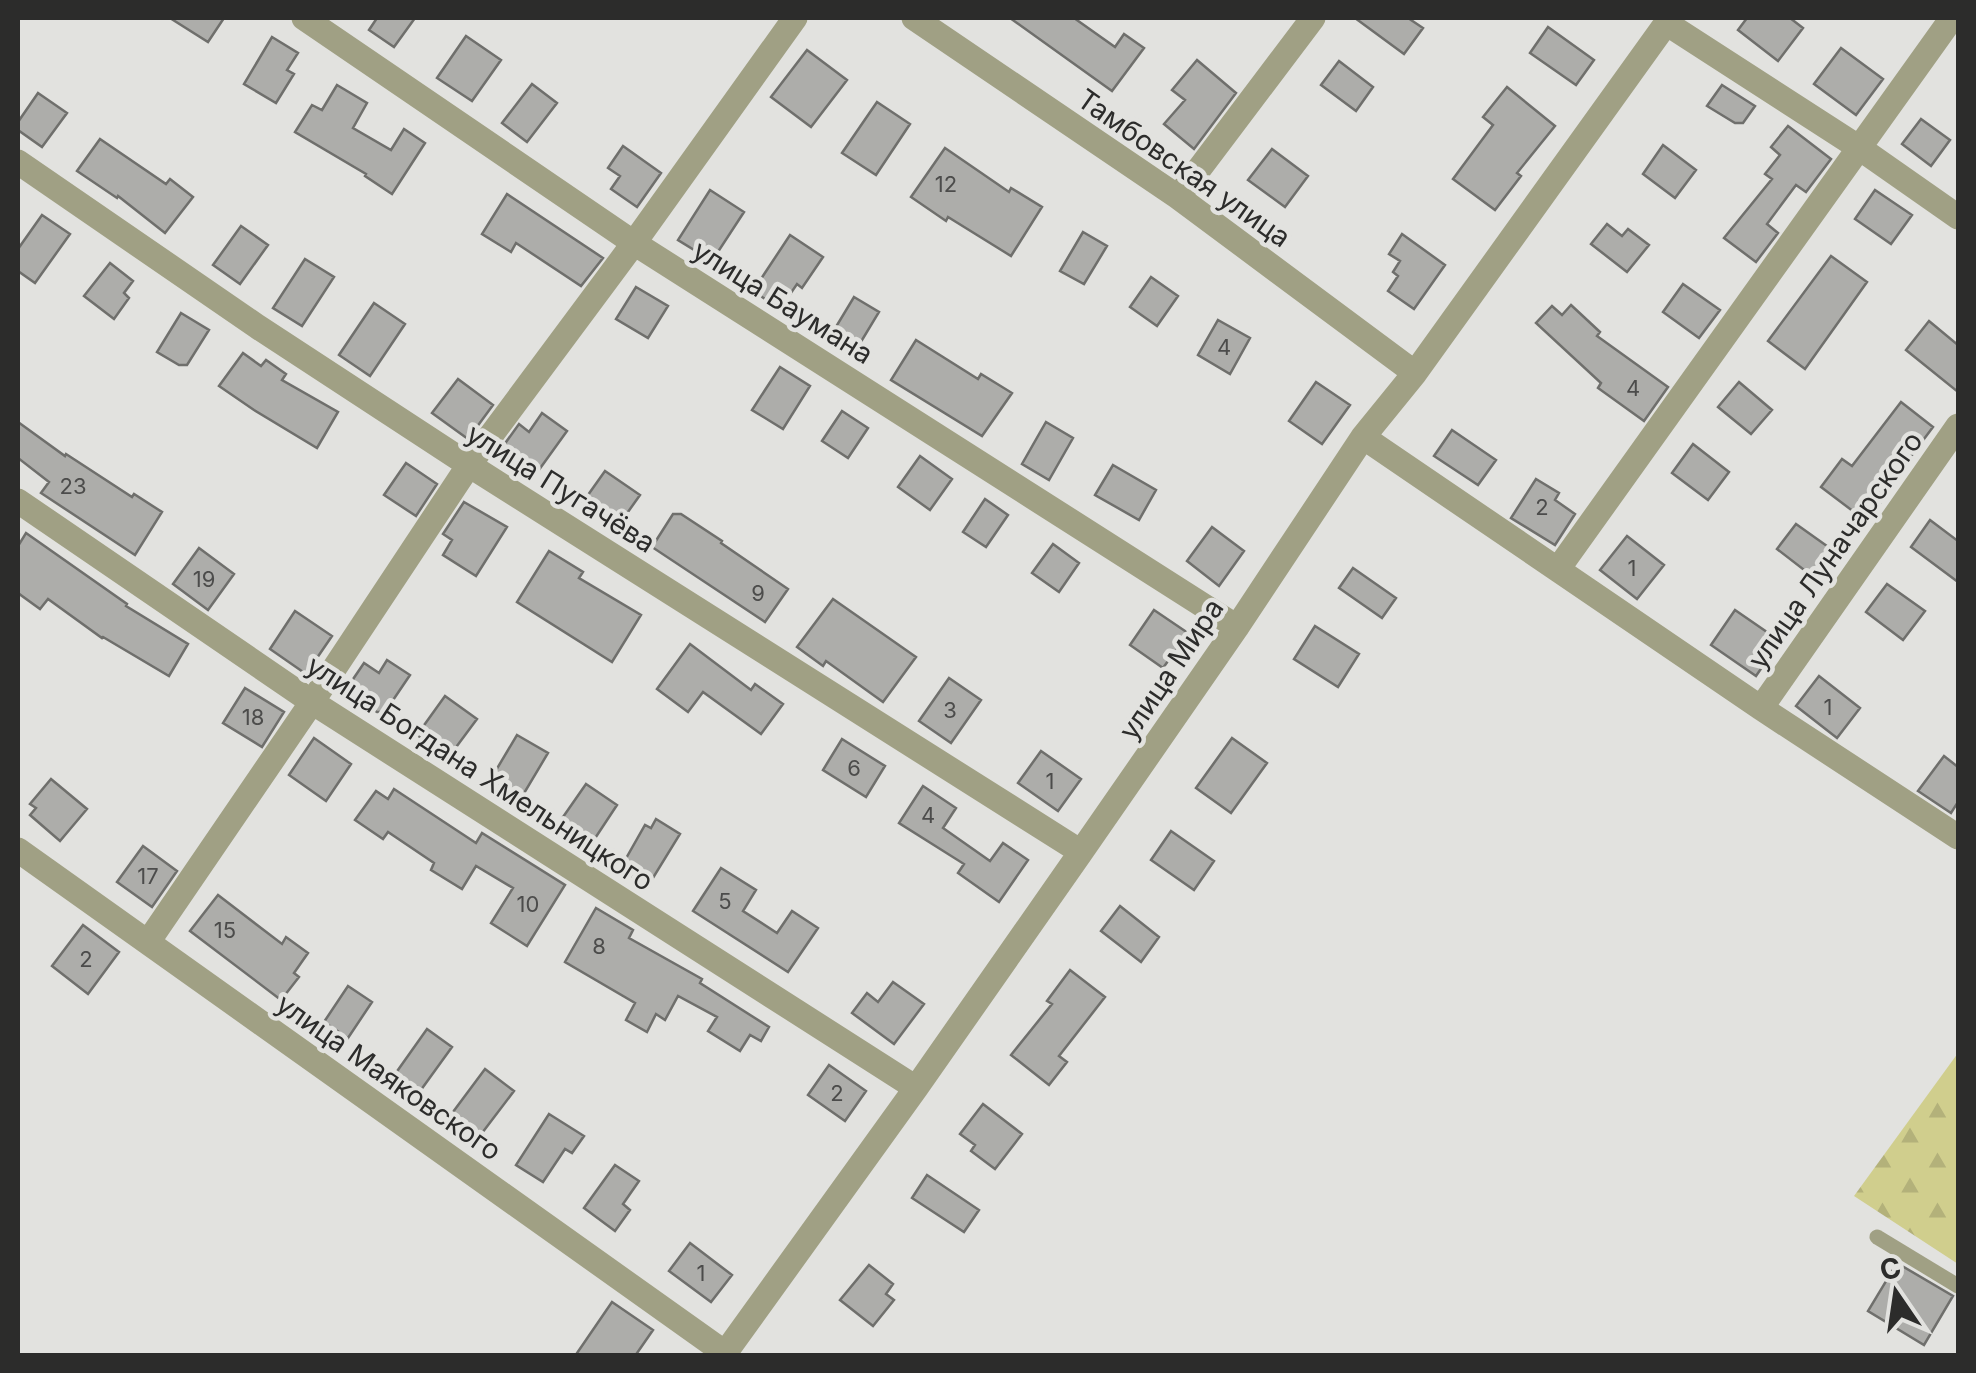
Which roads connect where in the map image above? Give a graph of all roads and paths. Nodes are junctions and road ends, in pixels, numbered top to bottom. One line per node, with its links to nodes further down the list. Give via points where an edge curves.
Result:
1 (304, 18): 11 (street, улица Баумана)
2 (795, 18): 11 (street)
3 (914, 18): 9 (street, Тамбовская улица)
4 (1313, 18): 9 (street)
5 (1952, 18): 7 (street)
6 (1668, 20): 7 (street); 12 (street, улица Мира)
7 (1858, 147): 10 (street); 17 (street)
8 (18, 162): 15 (street, улица Пугачёва)
9 (1178, 197): 12 (street, Тамбовская улица)
10 (1958, 217)
11 (634, 243): 15 (street); 18 (street, улица Баумана)
12 (1414, 373): 14 (street, улица Мира)
13 (1958, 426): 20 (street, улица Луначарского)
14 (1363, 437): 17 (street); 18 (street, улица Мира)
15 (469, 466): 19 (street); 23 (street, улица Пугачёва)
16 (18, 501): 19 (street, улица Богдана Хмельницкого)
17 (1558, 569): 20 (street)
18 (1237, 626): 23 (street, улица Мира)
19 (312, 702): 24 (street); 25 (street, улица Богдана Хмельницкого)
20 (1762, 708): 21 (street)
21 (1958, 838)
22 (18, 850): 24 (street, улица Маяковского)
23 (1082, 852): 25 (street, улица Мира)
24 (148, 942): 28 (street, улица Маяковского)
25 (916, 1088): 28 (street, улица Мира)
26 (1877, 1236): 27 (lane)
27 (1958, 1286)
28 (724, 1354)

